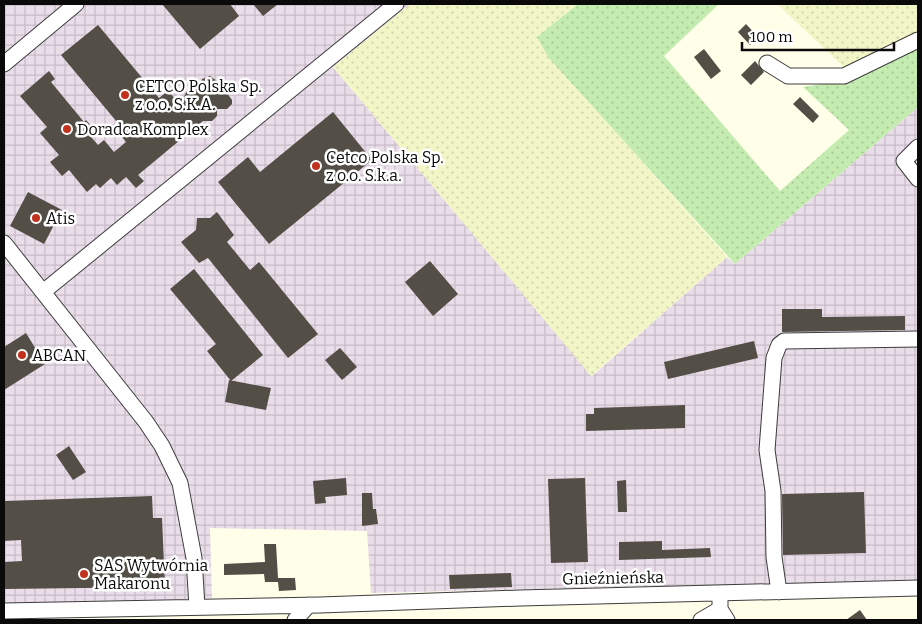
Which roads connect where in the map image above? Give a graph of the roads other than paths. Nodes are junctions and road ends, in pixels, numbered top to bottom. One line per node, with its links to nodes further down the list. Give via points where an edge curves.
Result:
1 (76, 4): 5 (street)
2 (396, 4): 9 (street)
3 (918, 40): 4 (street, via 844,76 788,76)
4 (767, 63)
5 (4, 64)
6 (918, 147): 7 (street, via 904,161)
7 (918, 179)
8 (4, 243): 9 (street)
9 (43, 292): 15 (street, via 162,446 180,483 194,558)
10 (918, 338): 12 (street, via 784,341 779,345 774,358 767,450 773,491 774,558)
11 (918, 588): 12 (street, Gnieźnieńska)
12 (779, 592): 13 (street, Gnieźnieńska)
13 (720, 593): 14 (street, Gnieźnieńska); 17 (street)
14 (309, 605): 15 (street, Gnieźnieńska); 18 (street)
15 (197, 607): 16 (street, Gnieźnieńska)
16 (4, 611)
17 (723, 615): 19 (street)
18 (295, 620)
19 (701, 620)

